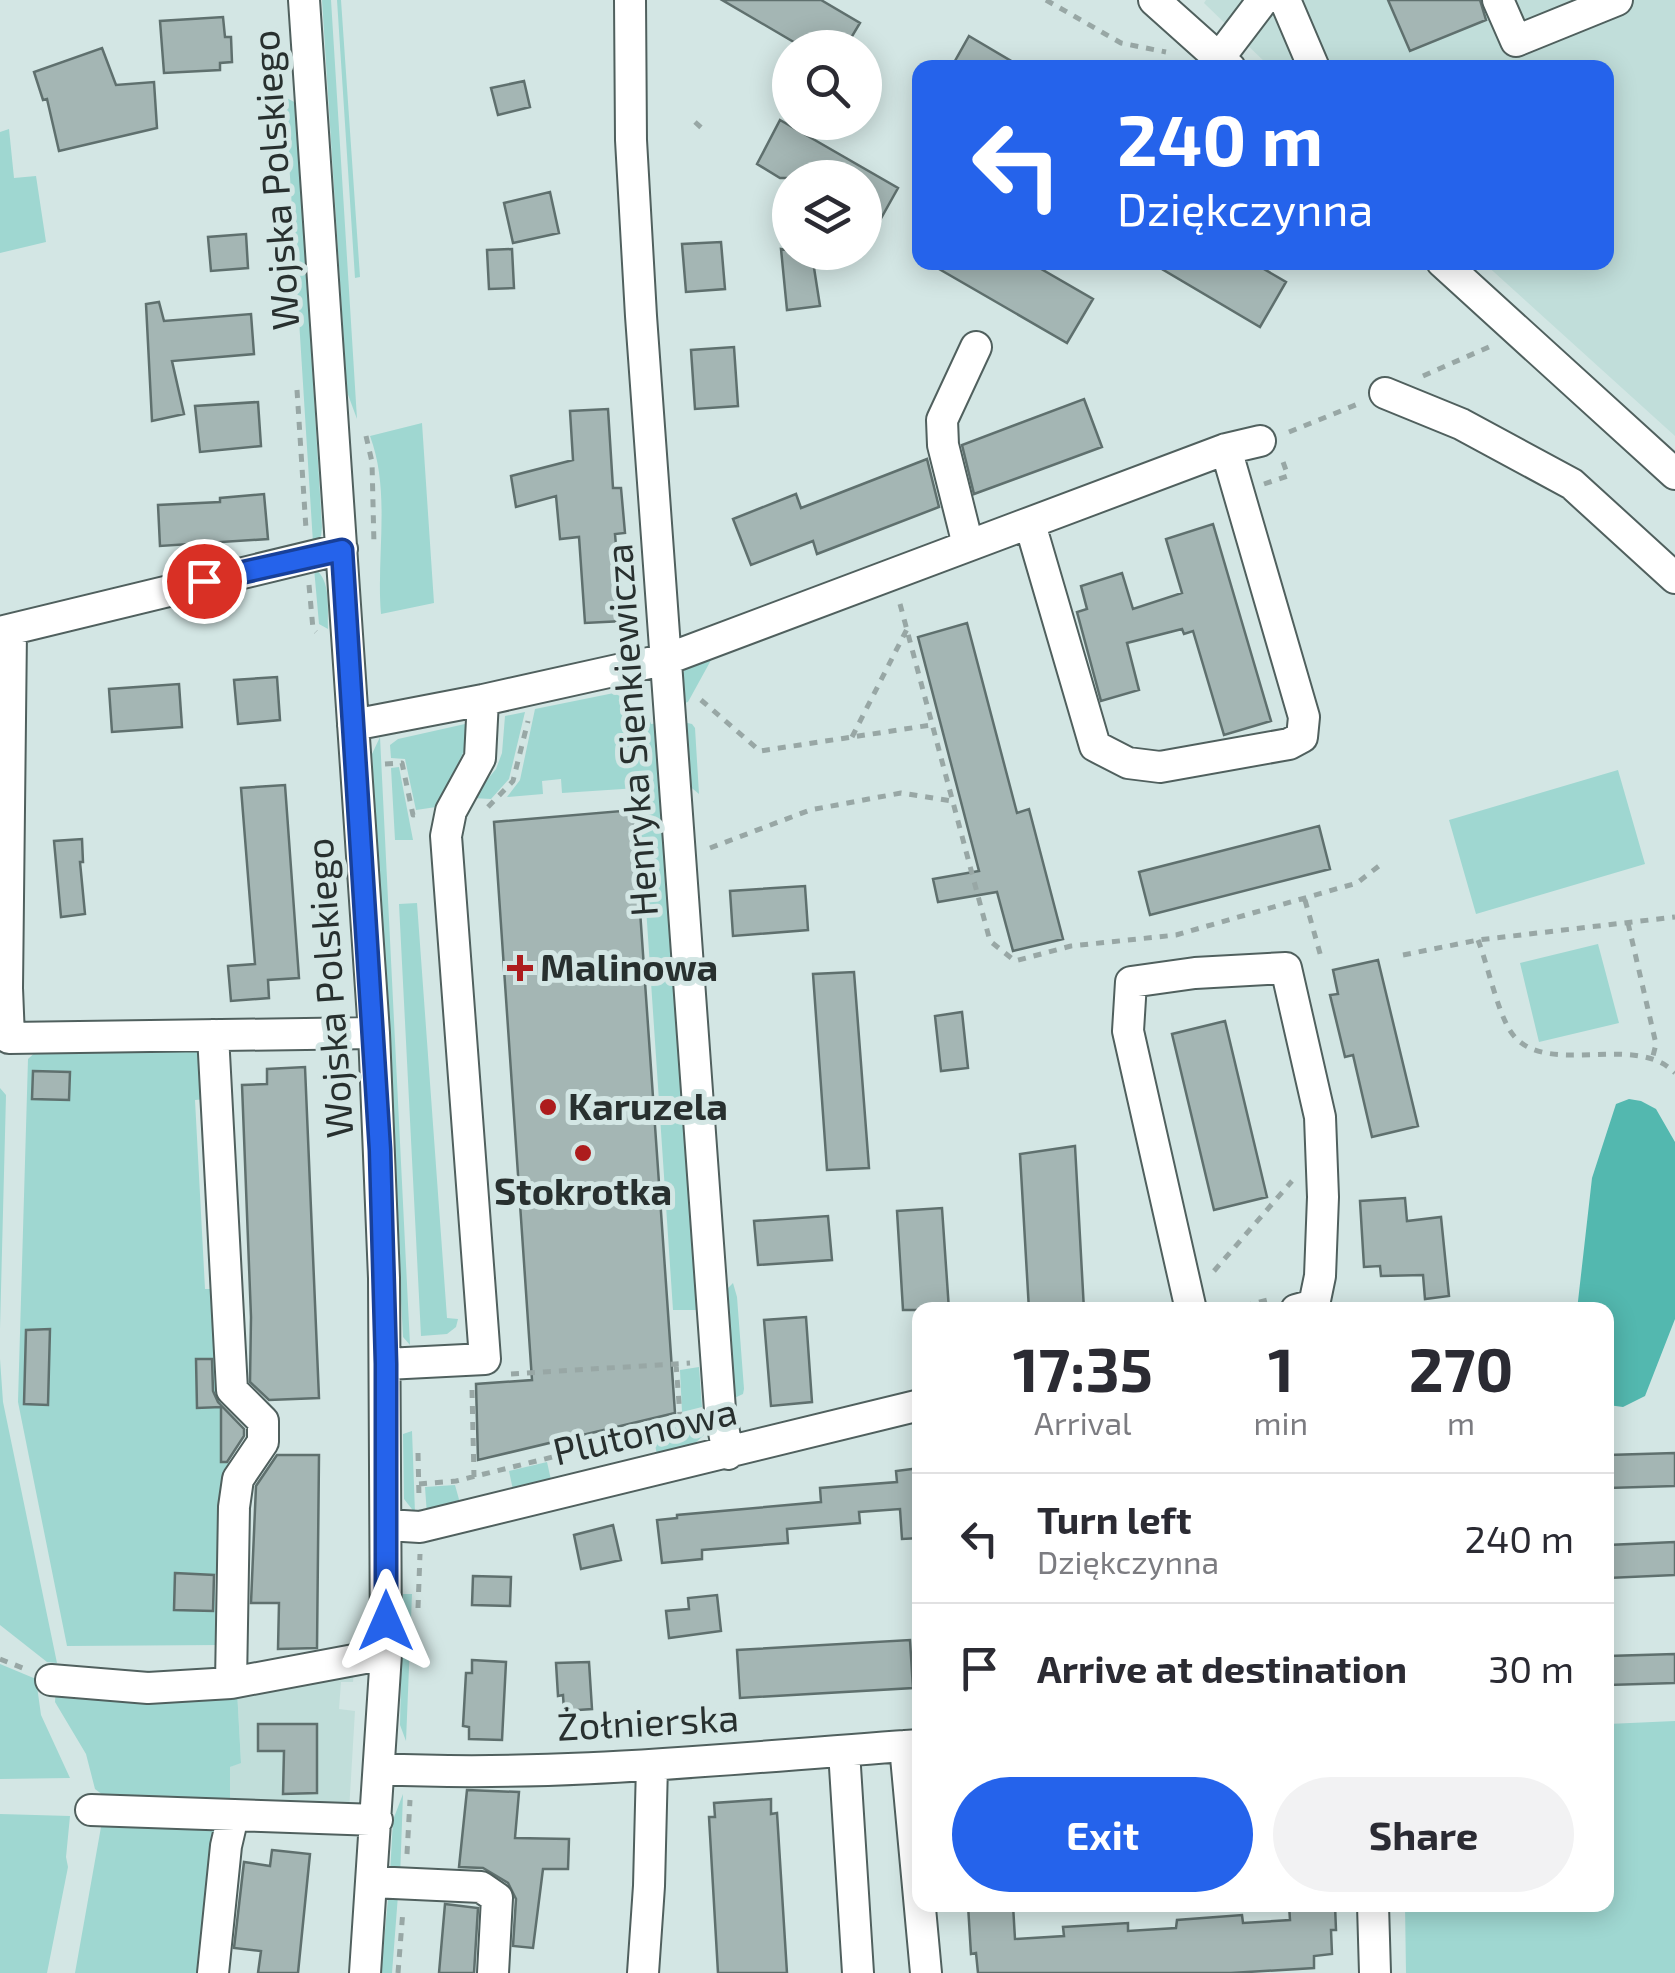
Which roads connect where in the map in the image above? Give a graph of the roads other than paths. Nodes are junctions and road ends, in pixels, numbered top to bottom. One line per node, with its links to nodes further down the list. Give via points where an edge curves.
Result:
1 (304, 0): 19 (street, Wojska Polskiego)
2 (630, 0): 22 (street, Henryka Sienkiewicza, via 632,160)
3 (1154, 0): 8 (street)
4 (1263, 0): 9 (street)
5 (1284, 0): 10 (street)
6 (1498, 0): 7 (street, via 1516,40)
7 (1617, 0)
8 (1221, 60)
9 (1226, 60)
10 (1310, 60)
11 (1451, 270): 16 (street)
12 (976, 347): 18 (street, via 942,420)
13 (1385, 393): 20 (street, via 1461,424 1572,484)
14 (1260, 442): 15 (street)
15 (1226, 450): 17 (street); 17 (street, via 1304,717 1302,737 1288,744 1160,768 1128,763 1095,746)
16 (1675, 474)
17 (1030, 524): 18 (street)
18 (968, 545): 22 (street)
19 (342, 550): 21 (street); 24 (street, Wojska Polskiego)
20 (1675, 578)
21 (5, 631): 26 (street, via 9,1038)
22 (668, 659): 23 (street); 31 (street, Henryka Sienkiewicza)
23 (484, 700): 24 (street); 29 (street, via 480,758 451,812 446,836 486,1359)
24 (353, 725): 25 (street, Wojska Polskiego)
25 (374, 1033): 26 (street); 29 (street, Wojska Polskiego)
26 (213, 1035): 35 (street, via 232,1390 263,1421 263,1442 238,1479 234,1507)
27 (1197, 1297): 28 (street, via 1128,1031 1131,982 1286,968 1320,1117 1320,1276)
28 (1308, 1302)
29 (386, 1364): 32 (street, Wojska Polskiego)
30 (912, 1408): 31 (street, Plutonowa)
31 (728, 1454): 32 (street, Plutonowa, via 420,1527)
32 (387, 1525): 33 (street, Wojska Polskiego)
33 (386, 1654): 35 (street); 39 (street, Wojska Polskiego)
34 (51, 1680): 35 (street, via 148,1688)
35 (231, 1682)
36 (912, 1746): 37 (street, Żołnierska)
37 (844, 1751): 38 (street, Żołnierska); 50 (street)
38 (652, 1765): 39 (street, Żołnierska); 49 (street)
39 (381, 1769): 42 (street, Wojska Polskiego)
40 (91, 1810): 41 (street)
41 (233, 1816): 42 (street); 46 (street)
42 (377, 1820): 43 (street, Wojska Polskiego)
43 (372, 1882): 47 (street, Wojska Polskiego); 48 (street, via 480,1887 497,1898)
44 (922, 1912): 51 (street)
45 (1373, 1912): 52 (street)
46 (213, 1973)
47 (365, 1973)
48 (494, 1973)
49 (643, 1973)
50 (858, 1973)
51 (926, 1973)
52 (1374, 1973)

